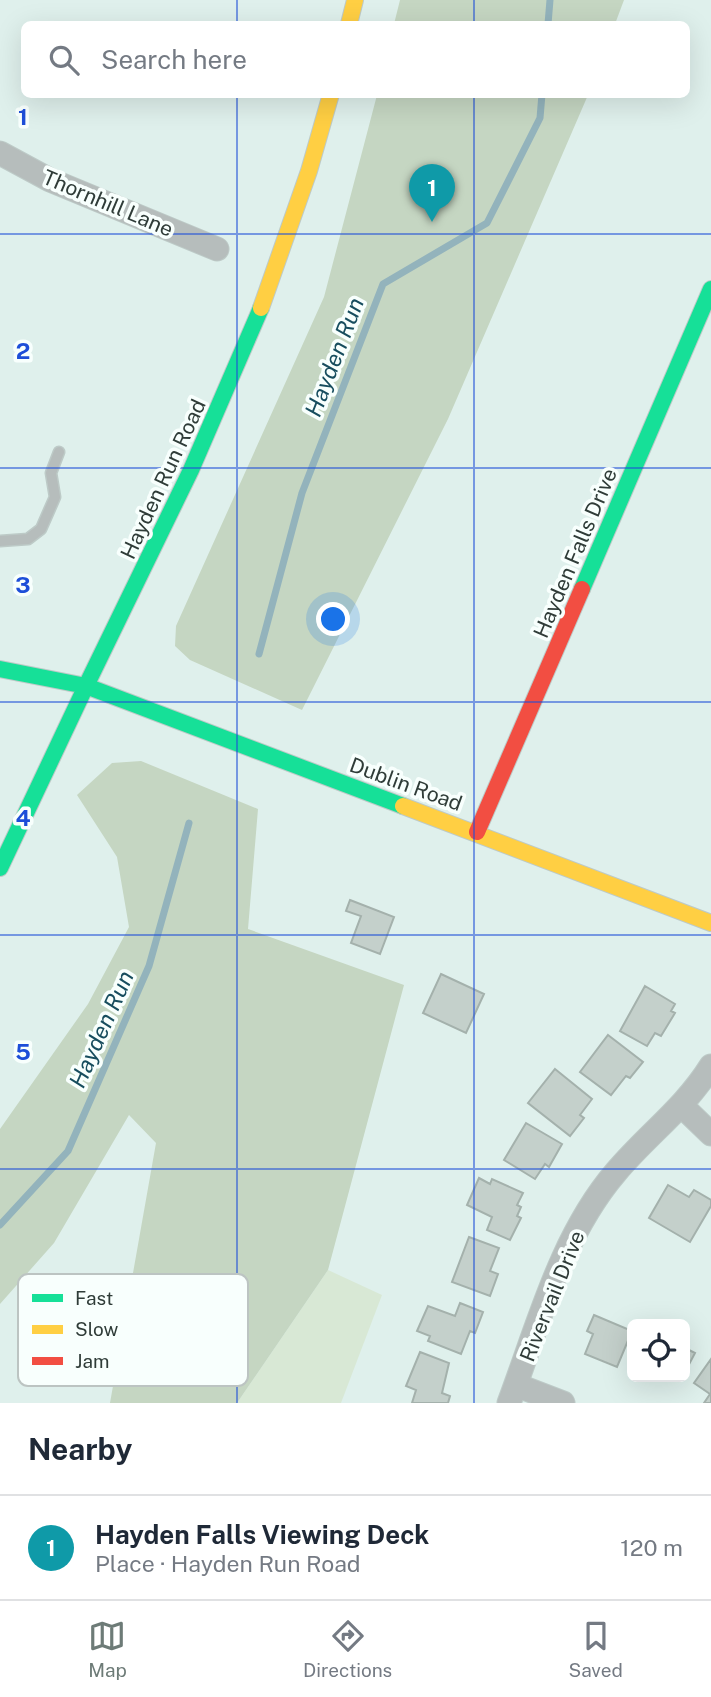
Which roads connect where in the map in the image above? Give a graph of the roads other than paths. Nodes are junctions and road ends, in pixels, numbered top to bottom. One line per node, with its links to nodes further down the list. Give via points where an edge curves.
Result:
1 (355, 0): 2 (main road)
2 (350, 21)
3 (330, 98): 10 (main road, Hayden Run Road, via 231,383)
4 (0, 153): 5 (street, Thornhill Lane, via 50,180)
5 (217, 249)
6 (711, 289): 11 (main road, Hayden Falls Drive)
7 (59, 452): 8 (lane, via 51,473 55,497 41,529 28,539)
8 (0, 541)
9 (0, 669): 10 (main road, Dublin Road)
10 (86, 686): 11 (main road, Dublin Road); 12 (main road, Hayden Run Road)
11 (477, 832): 13 (main road, Dublin Road)
12 (0, 868)
13 (711, 923)
14 (711, 1066): 15 (street, Rivervail Drive)
15 (682, 1107): 16 (street); 17 (street, Rivervail Drive, via 616,1172 587,1212)
16 (711, 1134)
17 (512, 1394): 18 (street)
18 (563, 1403)

